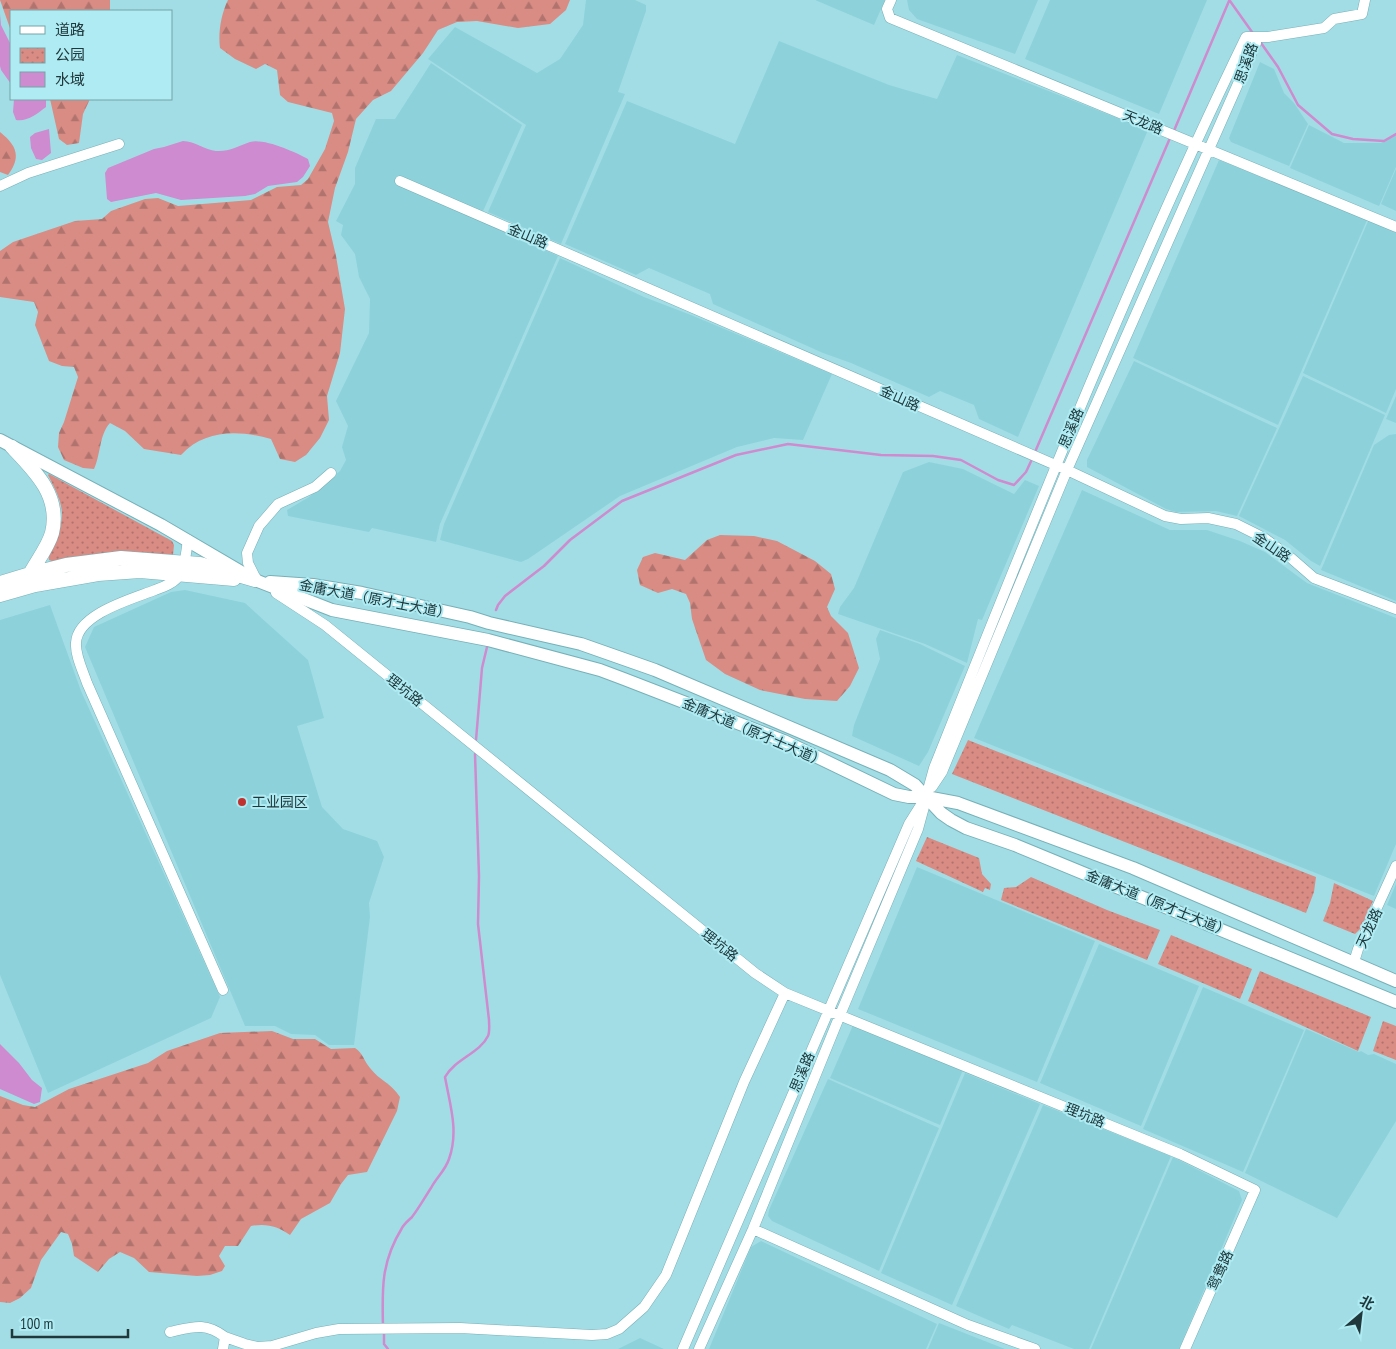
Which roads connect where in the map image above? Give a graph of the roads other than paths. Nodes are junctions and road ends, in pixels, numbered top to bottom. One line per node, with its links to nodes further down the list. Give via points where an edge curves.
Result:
1 (891, 0): 4 (street, 天龙路, via 887,9 890,18)
2 (1365, 0): 3 (street, via 1362,14 1334,19 1324,28)
3 (1256, 38): 4 (street, 思溪路, via 1246,38); 6 (street, 思溪路)
4 (1194, 143): 6 (street, 天龙路); 11 (street, 思溪路)
5 (119, 144): 8 (street, via 28,173)
6 (1210, 150): 9 (street, 天龙路); 12 (street, 思溪路)
7 (400, 181): 11 (street, 金山路)
8 (0, 186)
9 (1396, 227)
10 (6, 443): 14 (main road); 16 (highway, via 40,477 51,499 52,533)
11 (1055, 466): 12 (street, 金山路); 23 (street, 思溪路, via 934,768)
12 (1067, 470): 20 (street, 金山路, via 1165,516 1208,518 1236,524 1264,538 1314,578); 23 (street, 思溪路, via 942,772)
13 (331, 473): 17 (street, via 315,486 278,504 259,526 247,553)
14 (188, 540): 15 (street); 17 (main road)
15 (182, 569): 16 (highway, via 121,558 66,565); 17 (highway); 19 (highway, via 98,574); 27 (street, via 170,584 89,620 76,637 75,646 87,683)
16 (30, 574): 18 (highway)
17 (255, 580): 21 (main road, 金庸大道（原才士大道）, via 362,593); 22 (main road, 金庸大道（原才士大道）, via 332,610); 28 (street, 理坑路, via 325,625 755,973)
18 (0, 583)
19 (0, 595)
20 (1396, 609)
21 (489, 623): 22 (main road); 23 (main road, 金庸大道（原才士大道）, via 581,644 655,670 890,770 915,785)
22 (485, 640): 23 (main road, 金庸大道（原才士大道）, via 600,670 784,741 880,788 909,797)
23 (926, 797): 25 (main road, 金庸大道（原才士大道）, via 958,804 1133,868); 29 (main road, 金庸大道（原才士大道）, via 941,813 966,828 1015,845); 30 (street, 思溪路, via 909,824); 31 (street, 思溪路, via 918,829)
24 (1396, 866): 25 (street, 天龙路)
25 (1354, 962): 26 (main road, 金庸大道（原才士大道）)
26 (1396, 981)
27 (224, 990)
28 (785, 993): 30 (street, 理坑路); 35 (street, via 744,1082 666,1274 644,1307 619,1328 607,1334 592,1335 460,1328 339,1328 272,1346 252,1346)
29 (1396, 1002)
30 (828, 1011): 31 (street, 理坑路); 37 (street, 思溪路)
31 (840, 1015): 32 (street, 理坑路, via 1180,1154); 33 (street, 思溪路)
32 (1255, 1190): 40 (street, 鸳鸯路)
33 (754, 1230): 38 (street, 思溪路); 39 (street, via 968,1324)
34 (170, 1332): 35 (street, via 201,1326)
35 (225, 1337): 36 (street)
36 (223, 1349)
37 (684, 1349)
38 (699, 1349)
39 (1035, 1349)
40 (1185, 1349)

